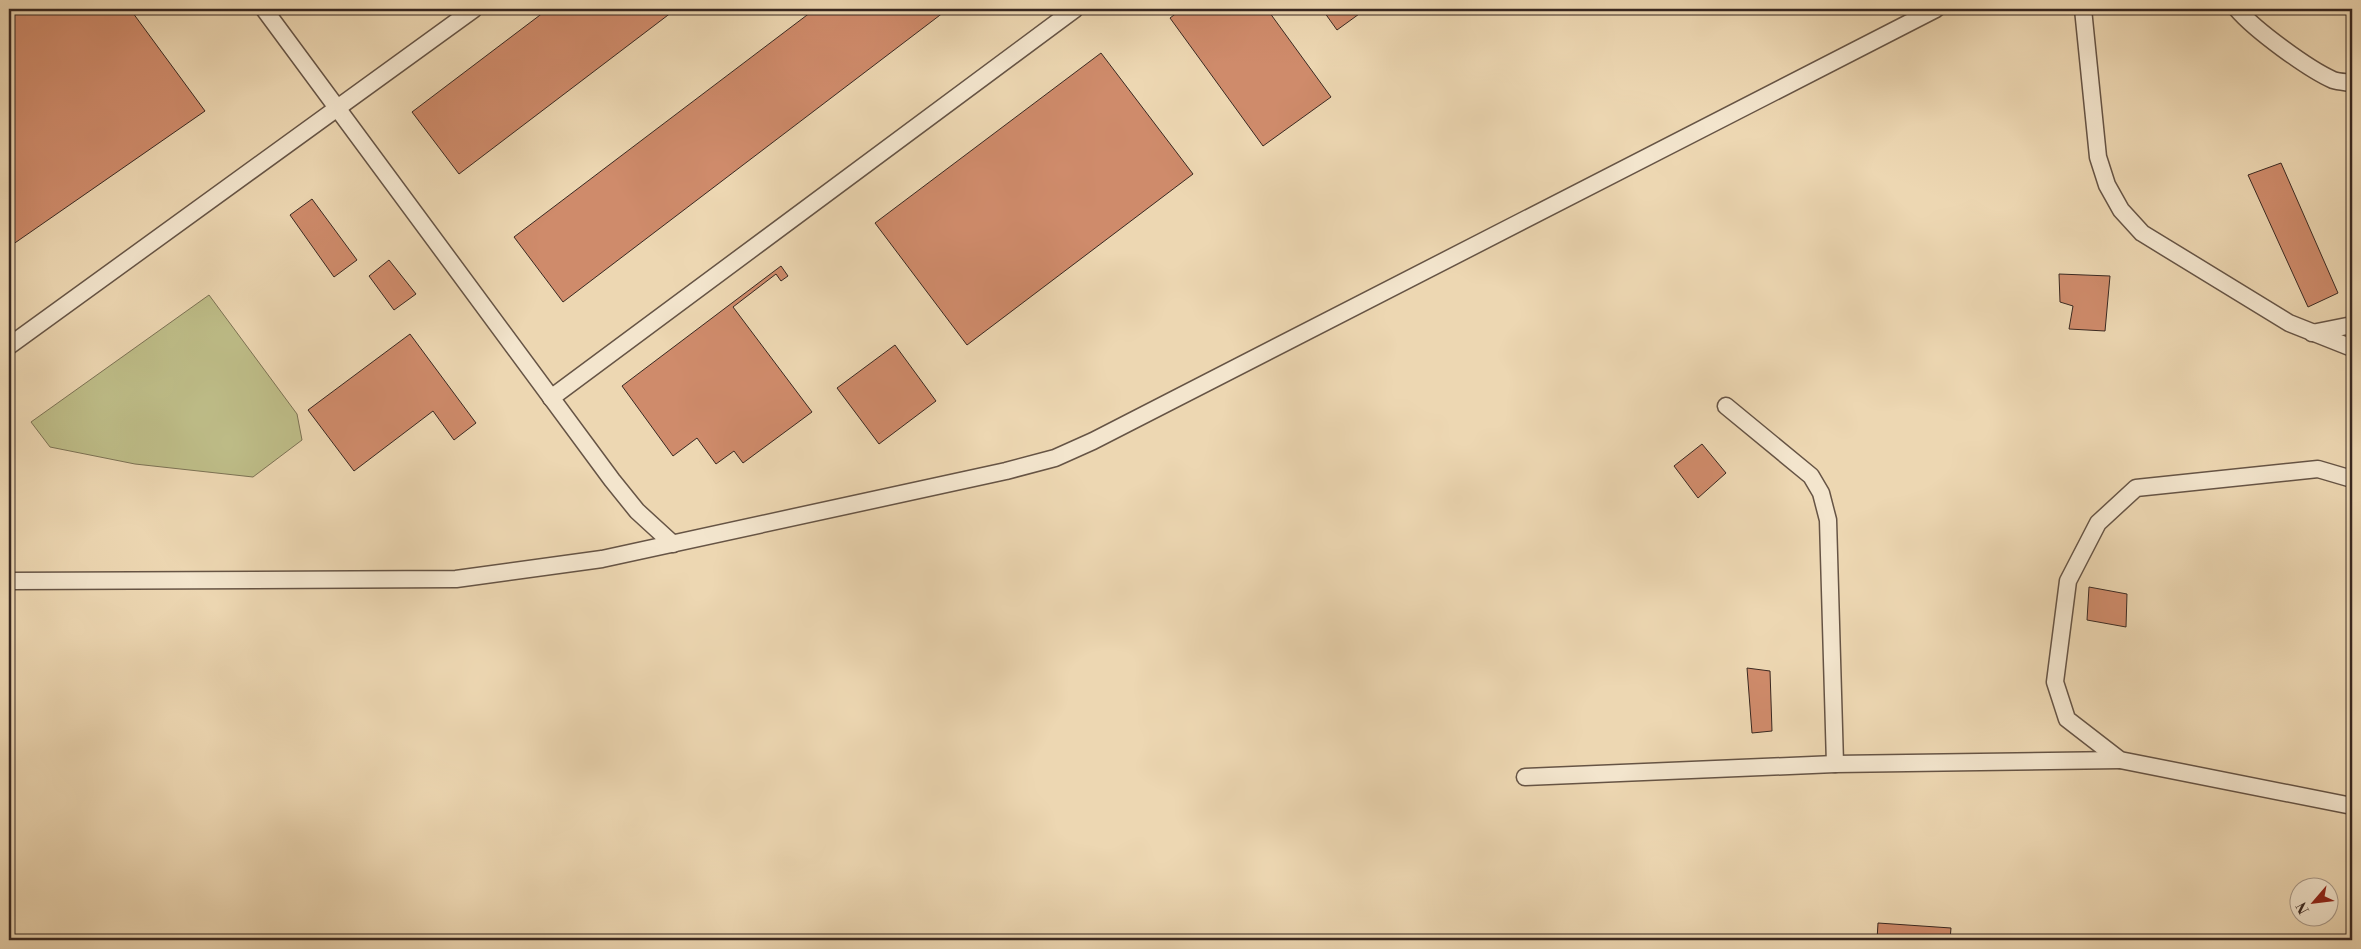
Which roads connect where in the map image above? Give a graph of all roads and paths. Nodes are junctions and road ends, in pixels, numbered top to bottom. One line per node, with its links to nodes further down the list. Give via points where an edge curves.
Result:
1 (264, 9): 8 (lane)
2 (474, 9): 8 (lane)
3 (1075, 9): 13 (lane)
4 (1936, 9): 16 (lane, via 1056,458)
5 (2083, 9): 10 (lane, via 2098,157 2107,185 2121,210 2142,233 2289,323)
6 (2237, 9): 7 (lane, via 2246,20 2316,72 2335,81)
7 (2352, 83)
8 (339, 108): 11 (lane); 13 (lane)
9 (2352, 325): 10 (lane)
10 (2312, 333): 12 (lane)
11 (9, 346)
12 (2352, 348)
13 (551, 398): 16 (lane, via 630,503)
14 (1726, 406): 19 (lane, via 1811,476 1821,493 1828,520)
15 (2352, 479): 18 (lane, via 2318,469 2136,488 2098,522 2068,581 2055,682 2067,719)
16 (673, 544): 17 (lane, via 602,559 456,579)
17 (9, 581)
18 (2120, 760): 19 (lane); 21 (lane)
19 (1835, 764): 20 (lane)
20 (1525, 777)
21 (2352, 806)

